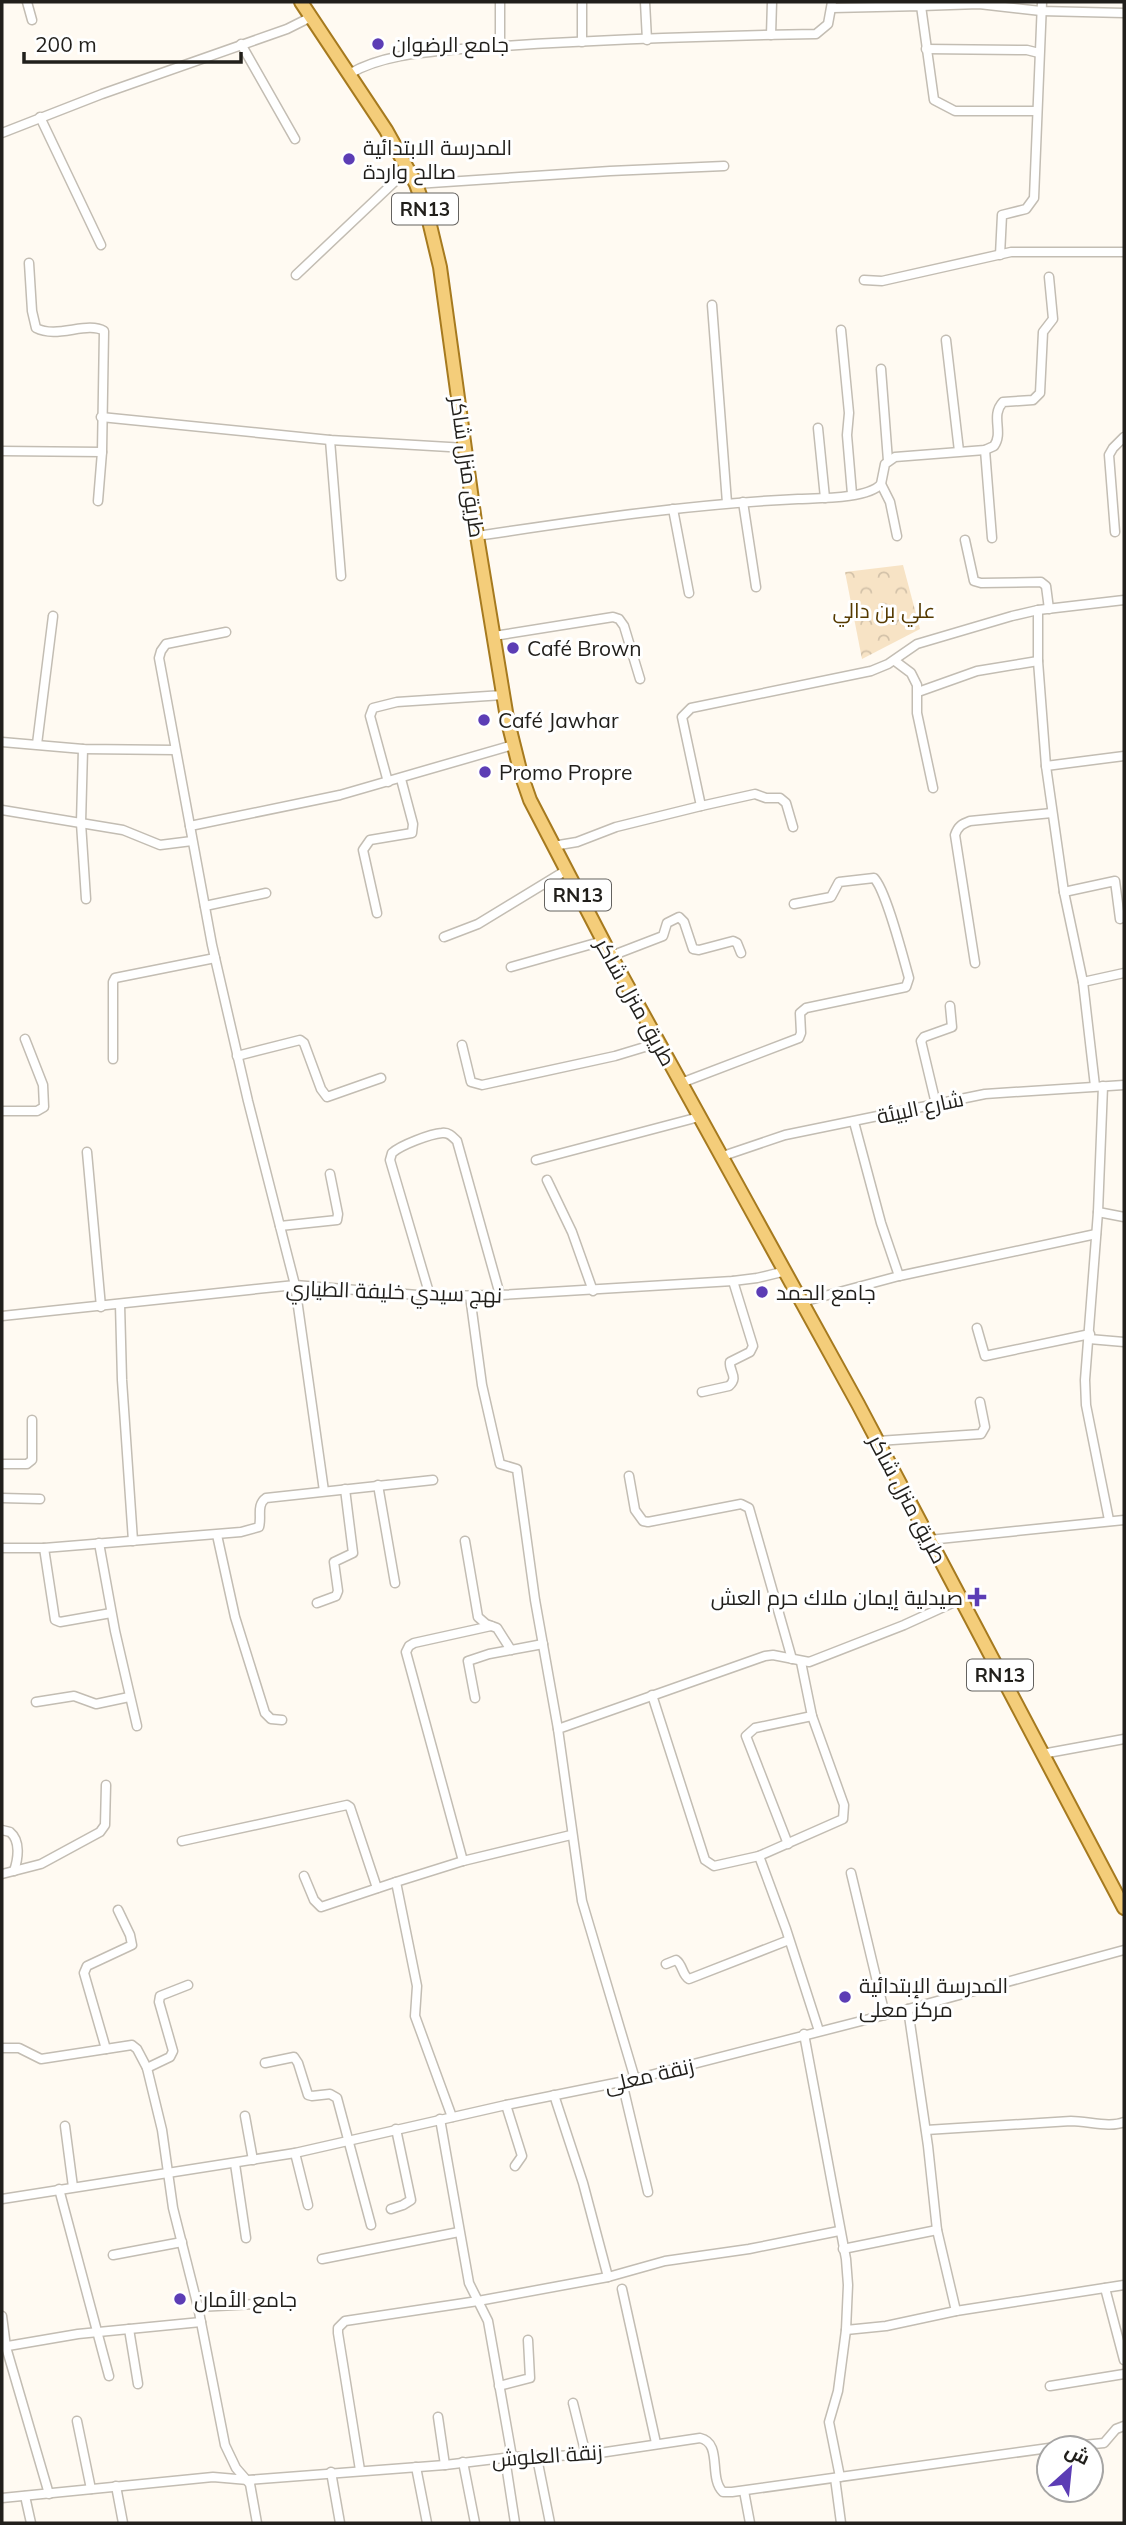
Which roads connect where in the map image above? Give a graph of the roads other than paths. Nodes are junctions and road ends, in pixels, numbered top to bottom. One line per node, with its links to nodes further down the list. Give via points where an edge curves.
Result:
1 (27, 2): 13 (street)
2 (301, 2): 12 (main road, طريق منزل شاكر / RN13)
3 (500, 2): 18 (street)
4 (582, 2): 16 (street)
5 (645, 2): 15 (street)
6 (772, 2): 14 (street)
7 (979, 3): 8 (street); 10 (street)
8 (921, 4): 9 (street); 19 (street)
9 (832, 5): 14 (street, via 828,23 816,34)
10 (1041, 6): 11 (street); 20 (street)
11 (1124, 13)
12 (311, 17): 17 (street); 21 (main road, طريق منزل شاكر / RN13)
13 (32, 20)
14 (771, 35): 15 (street)
15 (647, 40): 16 (street)
16 (582, 42): 18 (street)
17 (241, 44): 23 (street); 25 (street)
18 (500, 46): 21 (street, via 408,56)
19 (926, 50): 20 (street); 22 (street, via 932,96 941,105 970,112)
20 (1040, 53): 22 (street)
21 (349, 74): 27 (main road, طريق منزل شاكر / RN13)
22 (1037, 111): 31 (street, via 1034,198 1026,209 1002,215)
23 (40, 117): 24 (street); 29 (street)
24 (2, 133)
25 (296, 139)
26 (724, 166): 28 (street)
27 (408, 169): 28 (main road, طريق منزل شاكر / RN13); 33 (street)
28 (416, 184): 44 (main road, طريق منزل شاكر / RN13, via 440,267)
29 (101, 245)
30 (1124, 252): 31 (street)
31 (1000, 255): 35 (street, via 882,281)
32 (29, 263): 40 (street, via 36,328 50,333 103,331)
33 (296, 275)
34 (1049, 277): 45 (street, via 1053,319 1043,332 1040,393 1033,400 999,405 998,442)
35 (864, 280)
36 (712, 305): 55 (street)
37 (841, 330): 51 (street)
38 (946, 340): 47 (street)
39 (881, 369): 49 (street)
40 (101, 417): 43 (street); 48 (street)
41 (818, 428): 52 (street)
42 (1124, 437): 57 (street, via 1109,455)
43 (330, 440): 44 (street); 62 (street)
44 (466, 448): 58 (main road, طريق منزل شاكر / RN13)
45 (985, 450): 47 (street); 60 (street)
46 (2, 451): 48 (street)
47 (959, 451): 49 (street)
48 (102, 452): 53 (street)
49 (888, 461): 50 (street)
50 (881, 484): 51 (street, via 870,492); 59 (street)
51 (852, 494): 52 (street)
52 (825, 498): 54 (street)
53 (98, 501)
54 (743, 502): 55 (street); 63 (street)
55 (727, 503): 56 (street)
56 (673, 509): 58 (street); 64 (street)
57 (1115, 532)
58 (477, 536): 70 (main road, طريق منزل شاكر / RN13)
59 (897, 536)
60 (992, 538)
61 (965, 540): 66 (street, via 974,581 1041,582 1046,586)
62 (341, 576)
63 (756, 587)
64 (688, 593)
65 (1124, 600): 66 (street)
66 (1049, 609): 67 (street)
67 (1038, 611): 71 (street, via 927,640); 72 (street)
68 (53, 616): 77 (street)
69 (226, 632): 80 (street, via 166,645 161,651)
70 (494, 636): 73 (street, via 613,617 624,626); 75 (main road, طريق منزل شاكر / RN13)
71 (895, 661): 74 (street, via 914,677); 86 (street, via 871,671 685,711 683,724)
72 (1038, 661): 74 (street, via 977,671); 82 (street)
73 (640, 680)
74 (918, 692): 85 (street, via 917,713)
75 (503, 695): 78 (main road, طريق منزل شاكر / RN13); 84 (street, via 397,702 373,708 370,716)
76 (2, 742): 77 (street)
77 (37, 744): 79 (street)
78 (513, 745): 83 (street); 93 (main road, طريق منزل شاكر / RN13, via 530,800)
79 (83, 749): 80 (street); 89 (street)
80 (175, 750): 90 (street)
81 (1124, 756): 82 (street)
82 (1046, 766): 88 (street)
83 (401, 779): 84 (street); 101 (street, via 412,833 369,840 363,850)
84 (388, 782): 90 (street)
85 (933, 788)
86 (701, 806): 91 (street, via 755,794 780,798); 93 (street)
87 (2, 810): 89 (street)
88 (1052, 813): 96 (street); 108 (street, via 970,821 957,829)
89 (81, 823): 92 (street, via 122,830 160,845); 98 (street)
90 (190, 826): 92 (street)
91 (793, 827)
92 (192, 841): 100 (street)
93 (553, 846): 94 (main road, طريق منزل شاكر / RN13)
94 (565, 871): 103 (street, via 478,924); 104 (main road, طريق منزل شاكر / RN13)
95 (1120, 880): 96 (street); 102 (street)
96 (1064, 892): 111 (street)
97 (266, 893): 100 (street)
98 (86, 899)
99 (794, 904): 119 (street, via 831,897 842,881 874,878 888,909 908,984 806,1008 800,1013 799,1038)
100 (205, 906): 107 (street)
101 (377, 913)
102 (1120, 919)
103 (444, 937)
104 (603, 941): 106 (main road, طريق منزل شاكر / RN13); 109 (street)
105 (741, 953): 106 (street, via 733,941 693,949 679,917 667,923 663,936)
106 (611, 956): 114 (main road, طريق منزل شاكر / RN13)
107 (215, 958): 116 (street); 117 (street, via 115,978)
108 (975, 963)
109 (511, 967)
110 (1124, 973): 111 (street)
111 (1083, 982): 121 (street)
112 (950, 1006): 122 (street, via 952,1027 921,1041)
113 (26, 1039): 123 (street, via 43,1085 44,1107)
114 (658, 1043): 115 (street, via 482,1085 471,1082); 119 (main road, طريق منزل شاكر / RN13)
115 (462, 1045)
116 (237, 1056): 118 (street, via 300,1040 327,1097); 133 (street)
117 (113, 1059)
118 (381, 1078)
119 (681, 1083): 124 (main road, طريق منزل شاكر / RN13)
120 (1124, 1085): 121 (street, شارع البيئة)
121 (1099, 1086): 122 (street, شارع البيئة, via 999,1092); 131 (street)
122 (936, 1104): 125 (street, شارع البيئة)
123 (2, 1111)
124 (699, 1117): 127 (main road, طريق منزل شاكر / RN13); 128 (street)
125 (854, 1122): 127 (street, شارع البيئة, via 785,1135); 136 (street)
126 (87, 1152): 145 (street)
127 (720, 1157): 135 (main road, طريق منزل شاكر / RN13)
128 (536, 1160)
129 (330, 1174): 133 (street, via 337,1220)
130 (547, 1180): 139 (street)
131 (1098, 1212): 132 (street); 134 (street)
132 (1124, 1217)
133 (280, 1226): 138 (street)
134 (1096, 1234): 136 (street); 148 (street)
135 (786, 1271): 137 (street, نهج سيدي خليفة الطياري); 143 (main road, طريق منزل شاكر / RN13)
136 (899, 1276): 143 (street)
137 (733, 1281): 139 (street, نهج سيدي خليفة الطياري); 150 (street, via 753,1346 730,1362 734,1376 729,1386)
138 (295, 1285): 141 (street, نهج سيدي خليفة الطياري); 144 (street, نهج سيدي خليفة الطياري); 159 (street)
139 (593, 1291): 140 (street, نهج سيدي خليفة الطياري)
140 (500, 1295): 141 (street, via 457,1141 443,1133 401,1146 390,1160); 142 (street, نهج سيدي خليفة الطياري)
141 (430, 1296): 142 (street, نهج سيدي خليفة الطياري)
142 (470, 1296): 176 (street, via 482,1385 500,1464 517,1469)
143 (802, 1302): 153 (main road, طريق منزل شاكر / RN13)
144 (120, 1304): 145 (street, نهج سيدي خليفة الطياري); 166 (street)
145 (101, 1307): 146 (street, نهج سيدي خليفة الطياري)
146 (2, 1316)
147 (977, 1328): 148 (street, via 985,1356)
148 (1089, 1337): 149 (street); 162 (street, via 1086,1405)
149 (1124, 1342)
150 (702, 1392)
151 (980, 1402): 153 (street, via 985,1427 981,1434)
152 (32, 1420): 154 (street, via 32,1460)
153 (878, 1441): 165 (main road, طريق منزل شاكر / RN13)
154 (2, 1464)
155 (629, 1476): 178 (street, via 635,1510 643,1521 741,1504 749,1508)
156 (433, 1480): 157 (street)
157 (378, 1485): 158 (street); 171 (street)
158 (345, 1489): 159 (street); 173 (street, via 353,1553 334,1562 336,1596)
159 (324, 1491): 164 (street, via 266,1498 258,1528)
160 (2, 1498): 161 (street)
161 (40, 1499)
162 (1109, 1520): 163 (street); 165 (street)
163 (1124, 1520)
164 (217, 1535): 166 (street); 184 (street, via 235,1617 265,1713 271,1720)
165 (929, 1540): 172 (main road, طريق منزل شاكر / RN13)
166 (133, 1541): 168 (street)
167 (465, 1541): 175 (street, via 478,1617)
168 (99, 1543): 170 (street); 174 (street)
169 (2, 1548): 170 (street)
170 (44, 1548): 174 (street, via 55,1620)
171 (395, 1583)
172 (961, 1600): 178 (street, via 808,1662); 188 (main road, طريق منزل شاكر / RN13)
173 (317, 1603)
174 (111, 1613): 180 (street)
175 (491, 1626): 177 (street); 195 (street, via 414,1643 406,1652)
176 (543, 1644): 177 (street); 186 (street)
177 (512, 1650): 181 (street, via 468,1661)
178 (797, 1661): 179 (street, via 765,1656); 183 (street)
179 (652, 1695): 186 (street); 194 (street, via 705,1860 714,1866)
180 (130, 1697): 182 (street, via 96,1704 74,1696); 185 (street)
181 (475, 1698)
182 (36, 1702)
183 (811, 1716): 193 (street, via 845,1814 840,1822); 193 (street, via 755,1728 746,1736)
184 (282, 1720)
185 (137, 1726)
186 (558, 1729): 191 (street)
187 (1124, 1740): 188 (street)
188 (1042, 1754): 202 (main road, طريق منزل شاكر / RN13)
189 (106, 1785): 196 (street, via 103,1829 51,1860)
190 (2, 1830): 196 (street, via 17,1841)
191 (571, 1835): 195 (street); 216 (street, via 582,1900)
192 (182, 1841): 201 (street, via 347,1805)
193 (788, 1844): 194 (street)
194 (759, 1856): 204 (street)
195 (463, 1861): 200 (street)
196 (14, 1871): 198 (street)
197 (851, 1873): 209 (street)
198 (2, 1874)
199 (304, 1876): 201 (street, via 321,1907)
200 (396, 1882): 201 (street); 221 (street, via 417,1986 415,2016)
201 (377, 1888)
202 (1124, 1908)
203 (118, 1910): 213 (street, via 132,1945 87,1966 84,1973)
204 (789, 1940): 206 (street, via 689,1979 676,1960); 210 (street)
205 (1124, 1950): 208 (street, زنقة معلى)
206 (666, 1964)
207 (188, 1985): 215 (street, via 160,1996 173,2051)
208 (908, 2010): 209 (street, زنقة معلى); 226 (street)
209 (885, 2015): 210 (street, زنقة معلى)
210 (819, 2031): 211 (street, زنقة معلى)
211 (804, 2034): 216 (street, زنقة معلى); 241 (street)
212 (2, 2048): 213 (street, via 19,2048 41,2059)
213 (106, 2049): 215 (street, via 132,2045)
214 (265, 2063): 227 (street, via 296,2058 307,2095 337,2098)
215 (147, 2068): 232 (street)
216 (635, 2079): 217 (street, زنقة معلى)
217 (622, 2082): 218 (street, زنقة معلى); 235 (street)
218 (554, 2095): 219 (street, زنقة معلى); 248 (street)
219 (506, 2105): 221 (street, زنقة معلى); 231 (street, via 522,2156)
220 (245, 2116): 229 (street)
221 (452, 2117): 222 (street, زنقة معلى)
222 (440, 2119): 225 (street, زنقة معلى); 242 (street)
223 (1124, 2122): 226 (street, via 1112,2126 1071,2121)
224 (65, 2126): 233 (street)
225 (396, 2129): 227 (street, زنقة معلى); 238 (street, via 411,2200)
226 (926, 2130): 240 (street)
227 (347, 2141): 228 (street, زنقة معلى); 239 (street)
228 (295, 2153): 229 (street, زنقة معلى); 237 (street)
229 (253, 2160): 230 (street, زنقة معلى)
230 (235, 2164): 232 (street, زنقة معلى); 243 (street)
231 (515, 2166)
232 (167, 2172): 233 (street, زنقة معلى); 244 (street)
233 (73, 2186): 234 (street, زنقة معلى)
234 (59, 2189): 236 (street, زنقة معلى); 260 (street)
235 (648, 2192)
236 (2, 2199)
237 (307, 2205)
238 (391, 2209)
239 (371, 2225)
240 (937, 2230): 245 (street); 255 (street)
241 (839, 2231): 245 (street); 248 (street, via 665,2261)
242 (459, 2232): 247 (street); 252 (street, via 469,2283)
243 (246, 2238)
244 (181, 2242): 246 (street); 254 (street)
245 (843, 2249): 259 (street, via 848,2285)
246 (113, 2255)
247 (322, 2259)
248 (608, 2277): 252 (street)
249 (1124, 2285): 250 (street)
250 (1105, 2288): 255 (street); 263 (street)
251 (622, 2290): 274 (street)
252 (478, 2301): 267 (street, via 488,2321); 282 (street, via 341,2325 338,2333)
253 (274, 2303): 254 (street)
254 (198, 2307): 257 (street)
255 (956, 2311): 259 (street)
256 (2, 2316): 262 (street)
257 (201, 2322): 258 (street); 285 (street, via 225,2445 233,2464)
258 (129, 2329): 260 (street); 266 (street)
259 (846, 2330): 284 (street, via 830,2422)
260 (96, 2332): 262 (street); 265 (street)
261 (528, 2340): 267 (street, via 530,2378)
262 (4, 2347): 289 (street)
263 (1124, 2360)
264 (1124, 2374): 268 (street)
265 (109, 2376)
266 (138, 2384)
267 (499, 2386): 277 (street)
268 (1050, 2386)
269 (573, 2403): 276 (street)
270 (439, 2417): 280 (street)
271 (77, 2421): 287 (street)
272 (1124, 2426): 273 (street, زنقة العلوش)
273 (1105, 2442)
274 (656, 2443): 276 (street, زنقة العلوش); 288 (street, زنقة العلوش, via 706,2439 712,2447 718,2487 726,2493)
275 (1035, 2450): 284 (street, زنقة العلوش)
276 (586, 2455): 278 (street, زنقة العلوش)
277 (509, 2458): 278 (street, زنقة العلوش); 279 (street, زنقة العلوش); 298 (street)
278 (537, 2458): 299 (street)
279 (463, 2462): 280 (street, زنقة العلوش); 297 (street)
280 (445, 2465): 281 (street, زنقة العلوش)
281 (416, 2467): 282 (street, زنقة العلوش); 296 (street)
282 (360, 2470): 283 (street, زنقة العلوش)
283 (331, 2473): 285 (street, زنقة العلوش); 295 (street)
284 (837, 2478): 288 (street, زنقة العلوش); 301 (street)
285 (248, 2480): 286 (street, زنقة العلوش, via 213,2477); 294 (street)
286 (116, 2486): 287 (street, زنقة العلوش); 293 (street)
287 (91, 2489): 289 (street, زنقة العلوش)
288 (744, 2491): 300 (street)
289 (49, 2494): 290 (street, زنقة العلوش)
290 (25, 2496): 291 (street, زنقة العلوش); 292 (street)
291 (2, 2498)
292 (31, 2523)
293 (123, 2523)
294 (257, 2523)
295 (340, 2523)
296 (427, 2523)
297 (475, 2523)
298 (515, 2523)
299 (550, 2523)
300 (750, 2523)
301 (841, 2523)

